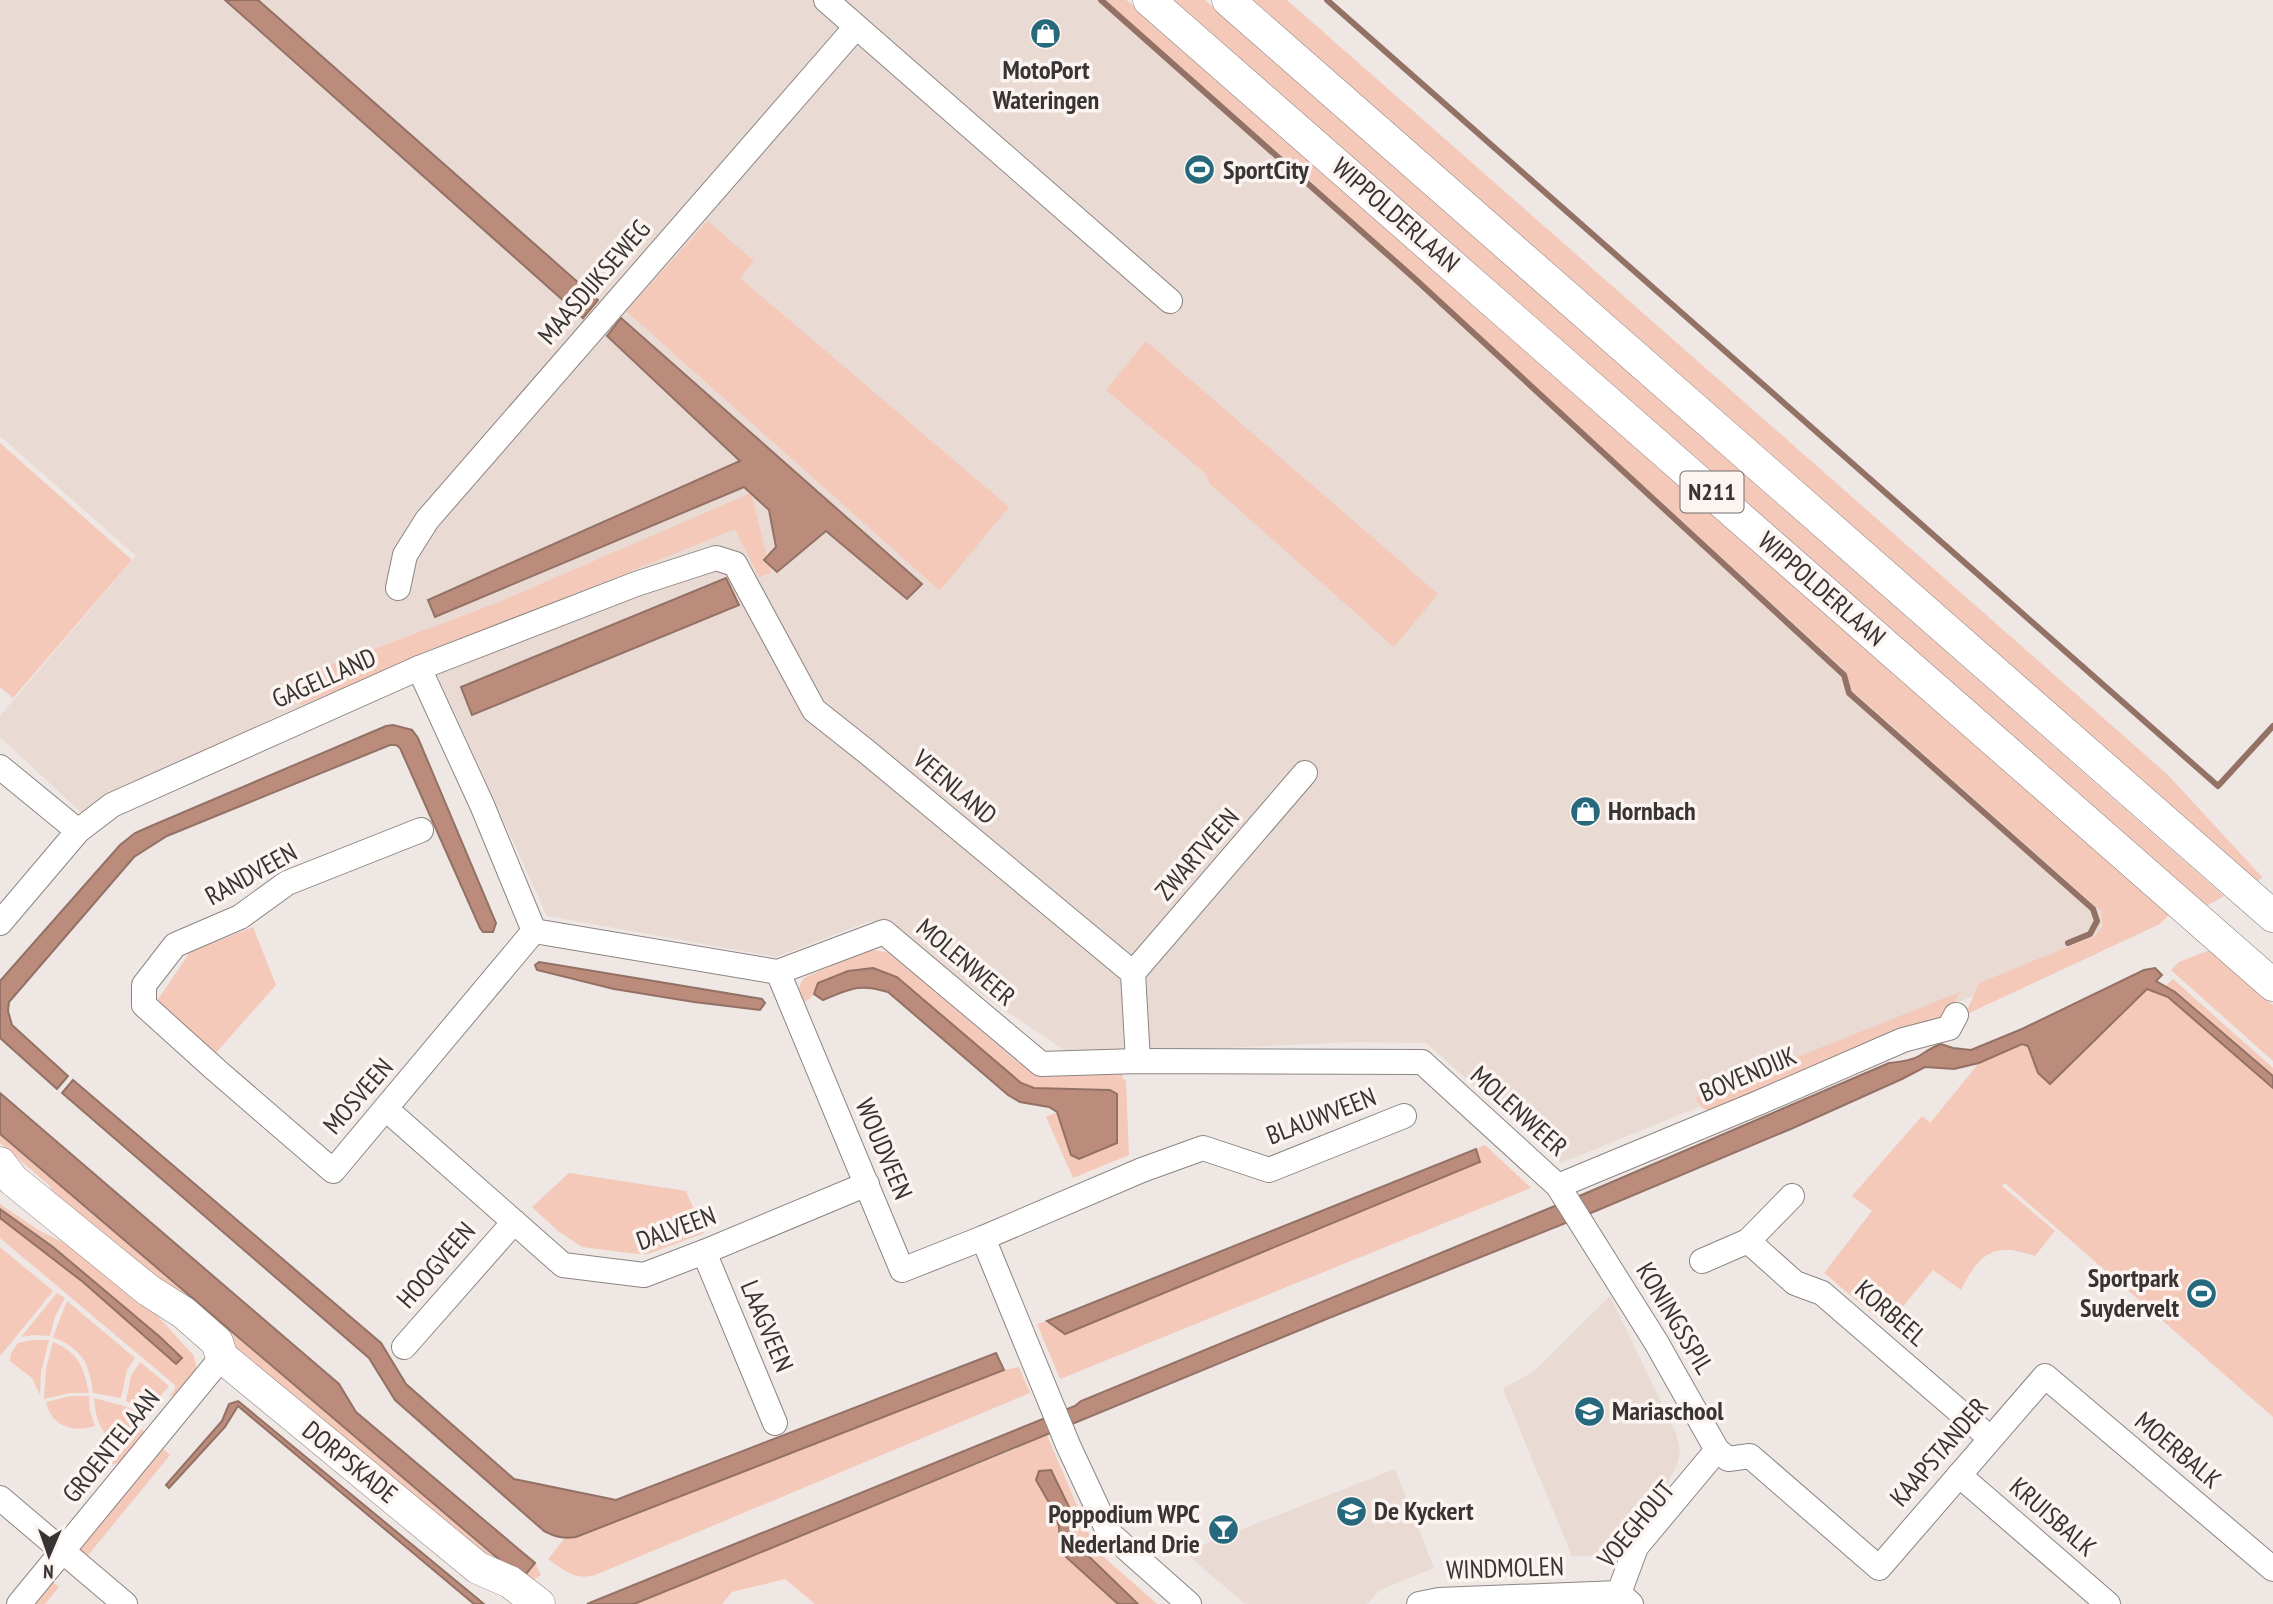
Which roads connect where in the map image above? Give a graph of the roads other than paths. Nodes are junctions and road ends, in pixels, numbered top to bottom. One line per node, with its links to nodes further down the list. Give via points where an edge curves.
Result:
1 (825, 0): 4 (street)
2 (1149, 0): 18 (main road, WIPPOLDERLAAN / N211)
3 (1228, 0): 13 (main road, WIPPOLDERLAAN / N211)
4 (856, 27): 5 (street); 7 (street, MAASDIJKSEWEG, via 427,520 405,555)
5 (1170, 301)
6 (716, 558): 8 (street, GAGELLAND); 17 (street, VEENLAND, via 734,564 814,710)
7 (398, 588)
8 (419, 668): 12 (street, GAGELLAND, via 112,805); 15 (street)
9 (0, 767): 12 (street)
10 (1306, 773): 17 (street, ZWARTVEEN)
11 (421, 830): 19 (street, RANDVEEN, via 287,883 240,916 174,945 144,985)
12 (78, 831): 14 (street, GAGELLAND)
13 (2273, 916)
14 (0, 923)
15 (534, 931): 16 (street); 22 (street, MOSVEEN)
16 (778, 972): 21 (street, MOLENWEER, via 884,932 1041,1064); 26 (street, WOUDVEEN)
17 (1133, 973): 21 (street)
18 (2273, 985)
19 (144, 1005): 22 (street, MOSVEEN, via 333,1171)
20 (1956, 1015): 27 (street, BOVENDIJK, via 1950,1028 1903,1040)
21 (1138, 1061): 27 (street, MOLENWEER, via 1422,1062)
22 (387, 1109): 29 (street, DALVEEN)
23 (1404, 1116): 24 (street, BLAUWVEEN, via 1269,1170 1203,1148)
24 (1142, 1170): 30 (street, WOUDVEEN)
25 (4, 1173): 35 (main road, DORPSKADE, via 148,1290 184,1312 216,1342)
26 (867, 1184): 30 (street, WOUDVEEN, via 902,1270); 32 (street, DALVEEN)
27 (1559, 1188): 39 (street, KONINGSSPIL)
28 (1792, 1196): 31 (street)
29 (514, 1222): 32 (street, DALVEEN, via 564,1265 644,1275); 34 (street, HOOGVEEN)
30 (983, 1238): 50 (street, via 1108,1533)
31 (1748, 1241): 33 (street); 38 (street, KORBEEL, via 1795,1283 1822,1293)
32 (704, 1252): 37 (street, LAAGVEEN)
33 (1702, 1261)
34 (404, 1347)
35 (222, 1357): 42 (street, GROENTELAAN); 43 (main road, DORPSKADE)
36 (2045, 1376): 38 (street, KAAPSTANDER); 44 (street, MOERBALK)
37 (775, 1423)
38 (1990, 1438): 40 (street, KAAPSTANDER)
39 (1723, 1454): 40 (street, KAAPSTANDER, via 1750,1456 1879,1568); 45 (street, VOEGHOUT, via 1636,1547)
40 (1959, 1475): 52 (street, KRUISBALK)
41 (0, 1498): 42 (street)
42 (64, 1550): 46 (street, GROENTELAAN); 47 (street)
43 (478, 1568): 48 (main road, DORPSKADE); 49 (main road, DORPSKADE, via 510,1582)
44 (2273, 1569)
45 (1625, 1599): 51 (street, WINDMOLEN, via 1439,1600)
46 (19, 1604)
47 (125, 1604)
48 (505, 1604)
49 (539, 1604)
50 (1189, 1604)
51 (1419, 1604)
52 (2108, 1604)

